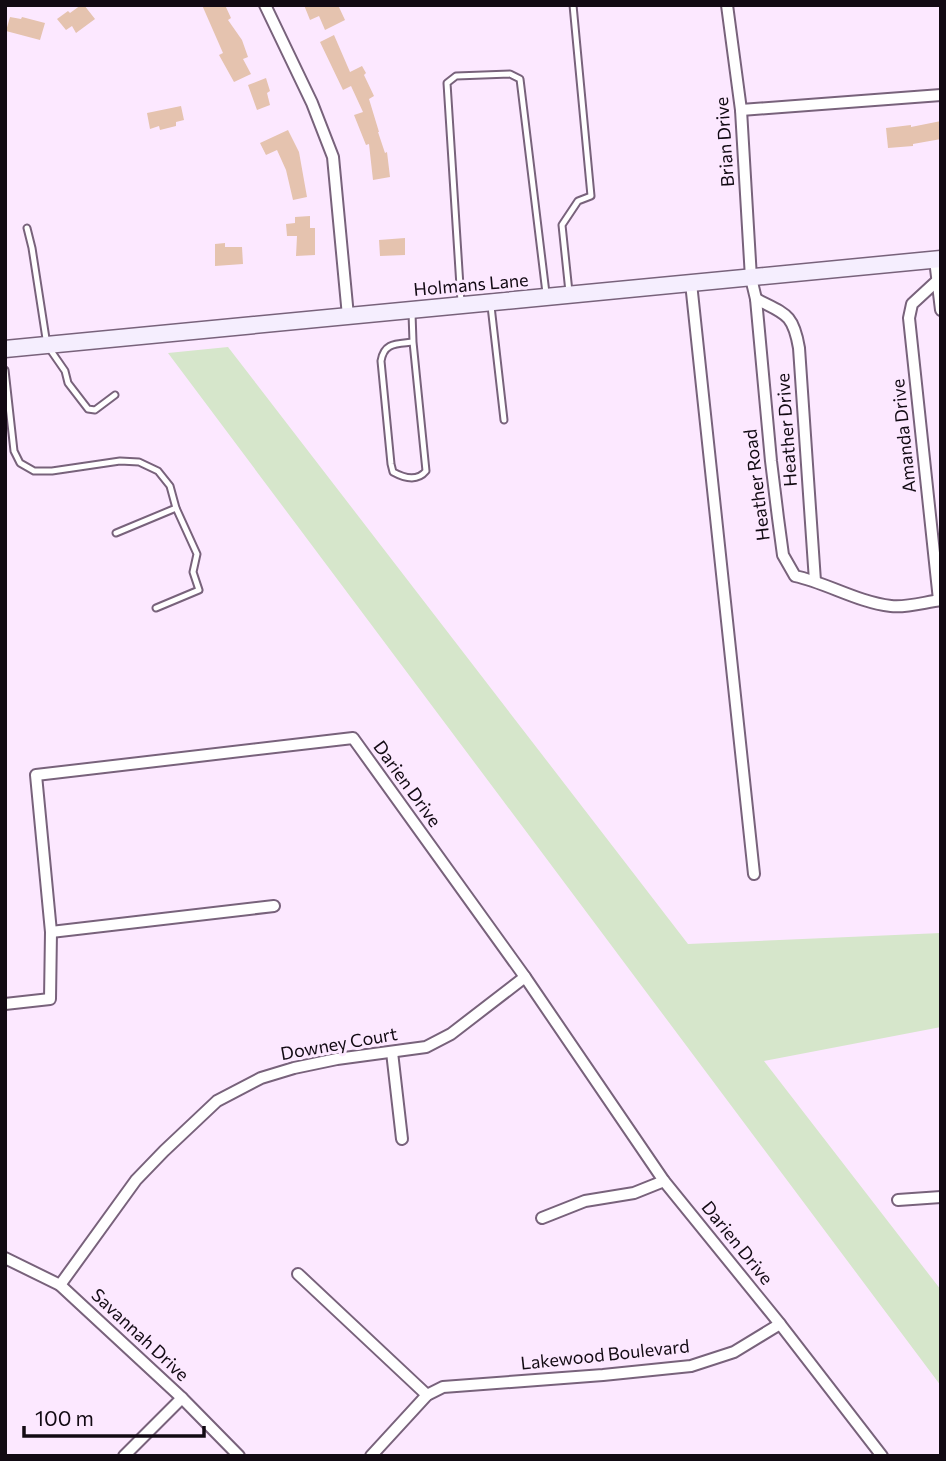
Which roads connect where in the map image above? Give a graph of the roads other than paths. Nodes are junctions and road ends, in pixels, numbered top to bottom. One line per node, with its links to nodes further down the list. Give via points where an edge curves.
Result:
1 (265, 5): 18 (street, via 332,157)
2 (573, 5): 11 (lane, via 591,196 578,201 562,225)
3 (727, 5): 5 (street, Brian Drive)
4 (941, 95): 5 (street)
5 (741, 110): 8 (street, Brian Drive)
6 (27, 228): 20 (lane)
7 (938, 260): 8 (main road, Holmans Lane); 9 (street)
8 (751, 278): 10 (main road, Holmans Lane); 13 (street, Heather Road)
9 (937, 280): 17 (street); 28 (street, Amanda Drive, via 912,304 909,318)
10 (691, 284): 11 (main road, Holmans Lane); 30 (street)
11 (569, 295): 12 (main road, Holmans Lane)
12 (547, 298): 14 (main road, Holmans Lane); 15 (lane, via 520,79 510,74 456,76 447,83)
13 (756, 299): 27 (street, Heather Road, via 783,555 795,576); 27 (street, Heather Drive, via 786,315 796,329)
14 (491, 303): 15 (main road, Holmans Lane); 24 (lane)
15 (461, 305): 16 (main road, Holmans Lane)
16 (412, 310): 18 (main road, Holmans Lane); 19 (lane)
17 (941, 310)
18 (348, 316): 20 (main road, Holmans Lane)
19 (413, 342): 19 (lane, via 426,471 406,478 393,472 391,464 381,361 385,348)
20 (47, 345): 21 (main road, Holmans Lane); 23 (lane, via 88,409 95,410)
21 (5, 349)
22 (5, 370): 25 (lane, via 14,452 20,463 34,471 52,471 139,462 158,471 170,486)
23 (116, 395)
24 (504, 420)
25 (176, 508): 26 (lane); 29 (lane, via 197,554 193,572 199,590)
26 (117, 533)
27 (815, 580): 28 (street, Heather Road, via 867,601 894,606)
28 (940, 600)
29 (156, 608)
30 (754, 874)
31 (274, 906): 32 (street)
32 (51, 932): 33 (street, Darien Drive, via 36,775 352,738); 34 (street, Darien Drive, via 50,999)
33 (525, 977): 35 (street, Downey Court, via 451,1034 426,1047); 37 (street, Darien Drive)
34 (5, 1004)
35 (392, 1052): 36 (street); 43 (street, Downey Court, via 272,1074 217,1101 136,1180)
36 (402, 1139)
37 (664, 1181): 40 (street, via 634,1193 585,1200); 44 (street, Darien Drive)
38 (941, 1196): 39 (street)
39 (898, 1200)
40 (542, 1218)
41 (5, 1258): 43 (street, Savannah Drive)
42 (298, 1274): 45 (street)
43 (60, 1285): 46 (street, Savannah Drive)
44 (780, 1324): 45 (street, Lakewood Boulevard, via 734,1352 691,1366 443,1387); 50 (street)
45 (427, 1395): 49 (street)
46 (182, 1398): 47 (street); 48 (street, Savannah Drive)
47 (124, 1456)
48 (239, 1456)
49 (371, 1456)
50 (881, 1456)

